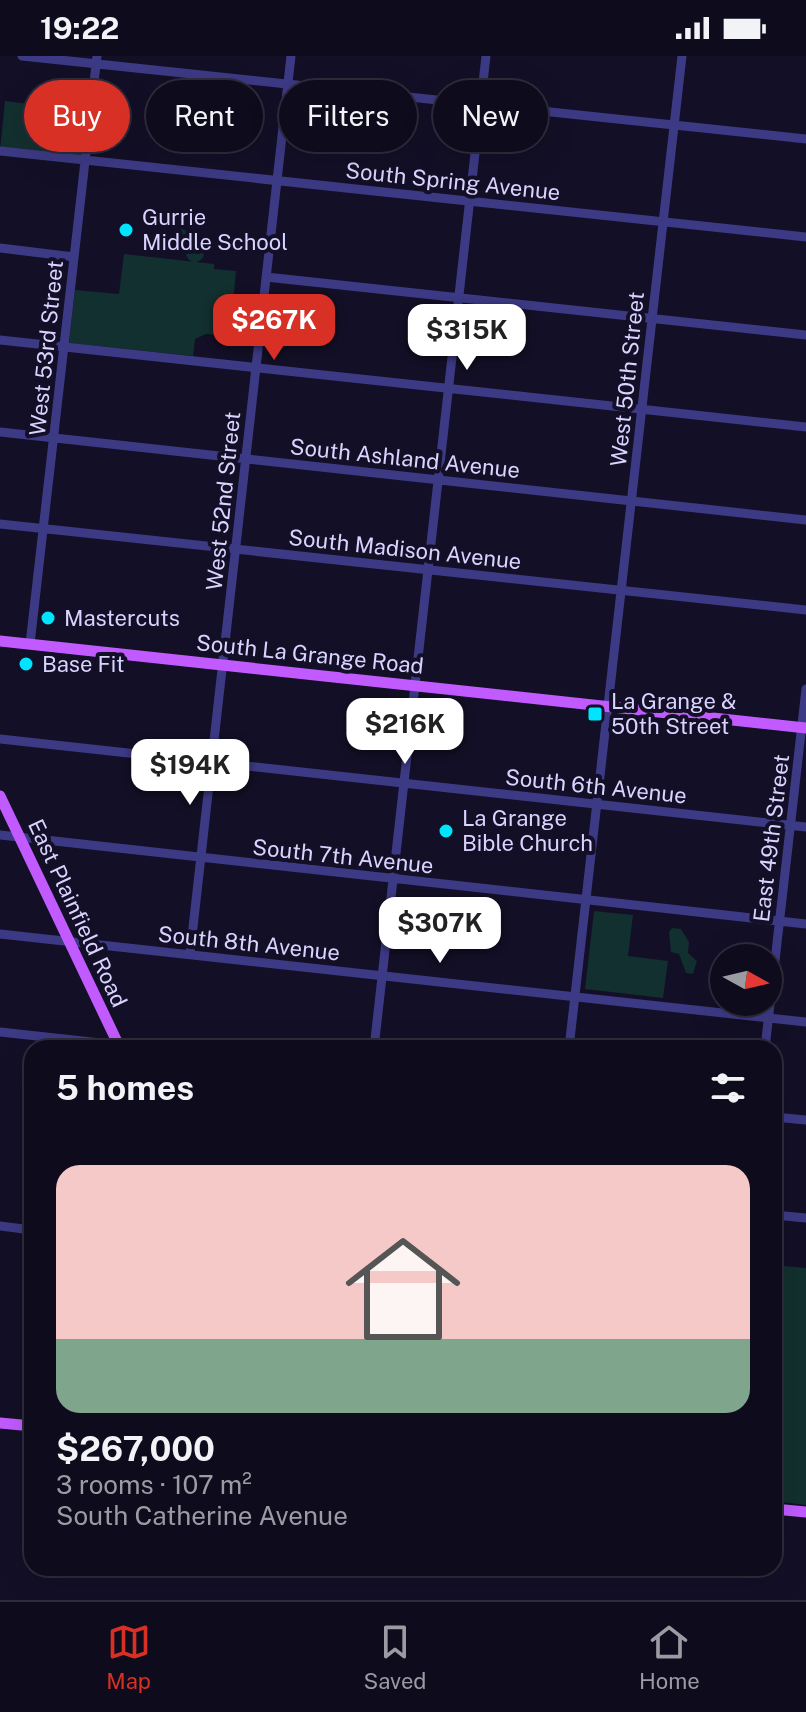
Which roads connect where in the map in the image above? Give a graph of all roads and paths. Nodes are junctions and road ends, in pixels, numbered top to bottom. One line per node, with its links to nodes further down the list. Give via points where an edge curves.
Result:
1 (22, 56): 5 (street)
2 (291, 56): 6 (street, West 52nd Street)
3 (486, 56): 7 (street)
4 (682, 56): 10 (street, West 50th Street)
5 (97, 60): 8 (street); 15 (street, West 53rd Street)
6 (288, 80)
7 (484, 80)
8 (279, 83)
9 (548, 111): 10 (street)
10 (674, 124): 11 (street); 18 (street, West 50th Street)
11 (806, 139)
12 (0, 151): 15 (street, South Spring Avenue)
13 (280, 152): 16 (street, West 52nd Street)
14 (476, 152): 17 (street)
15 (85, 160): 16 (street, South Spring Avenue); 21 (street, West 53rd Street)
16 (277, 180): 17 (street, South Spring Avenue); 22 (street, West 52nd Street)
17 (470, 202): 18 (street, South Spring Avenue); 23 (street)
18 (663, 222): 19 (street, South Spring Avenue); 24 (street, West 50th Street)
19 (806, 237)
20 (0, 248): 21 (street)
21 (74, 257): 27 (street, West 53rd Street)
22 (266, 277): 23 (street); 28 (street, West 52nd Street)
23 (459, 298): 24 (street); 29 (street)
24 (652, 319): 25 (street); 30 (street, West 50th Street)
25 (806, 335)
26 (0, 340): 27 (street)
27 (64, 348): 28 (street); 33 (street, West 53rd Street)
28 (256, 368): 29 (street); 34 (street, West 52nd Street)
29 (449, 388): 30 (street); 35 (street)
30 (642, 409): 31 (street); 36 (street, West 50th Street)
31 (806, 427)
32 (0, 432): 33 (street, South Ashland Avenue)
33 (54, 437): 34 (street, South Ashland Avenue); 39 (street, West 53rd Street)
34 (246, 459): 35 (street, South Ashland Avenue); 40 (street, West 52nd Street)
35 (438, 480): 36 (street, South Ashland Avenue); 41 (street)
36 (632, 499): 37 (street, South Ashland Avenue); 42 (street, West 50th Street)
37 (806, 520)
38 (0, 524): 39 (street, South Madison Avenue)
39 (43, 529): 40 (street, South Madison Avenue); 45 (street, West 53rd Street)
40 (236, 550): 41 (street, South Madison Avenue); 46 (street, West 52nd Street)
41 (428, 570): 42 (street, South Madison Avenue); 47 (street)
42 (621, 590): 43 (street, South Madison Avenue); 49 (street, West 50th Street)
43 (806, 610)
44 (0, 641): 45 (main road, South La Grange Road)
45 (30, 644): 46 (main road, South La Grange Road)
46 (223, 664): 47 (main road, South La Grange Road); 52 (street, West 52nd Street)
47 (415, 685): 49 (main road, South La Grange Road); 53 (street)
48 (806, 689): 50 (street, East 49th Street)
49 (607, 706): 50 (main road, South La Grange Road); 55 (street, West 50th Street)
50 (804, 728): 56 (street, East 49th Street)
51 (0, 739): 52 (street, South 6th Avenue)
52 (212, 762): 53 (street, South 6th Avenue); 60 (street, West 52nd Street)
53 (405, 783): 55 (street, South 6th Avenue); 61 (street)
54 (0, 796): 59 (main road, East Plainfield Road)
55 (596, 804): 56 (street, South 6th Avenue); 62 (street, West 50th Street)
56 (790, 825): 57 (street, South 6th Avenue); 63 (street, East 49th Street)
57 (806, 827)
58 (0, 835): 59 (street, South 7th Avenue)
59 (20, 837): 60 (street, South 7th Avenue); 66 (main road, East Plainfield Road)
60 (202, 860): 61 (street, South 7th Avenue); 67 (street, West 52nd Street)
61 (393, 879): 62 (street, South 7th Avenue); 68 (street)
62 (585, 900): 63 (street, South 7th Avenue); 69 (street, West 50th Street)
63 (779, 921): 64 (street, South 7th Avenue); 70 (street, East 49th Street)
64 (806, 924)
65 (0, 934): 66 (street, South 8th Avenue)
66 (70, 942): 67 (street, South 8th Avenue); 74 (main road, East Plainfield Road)
67 (190, 954): 68 (street, South 8th Avenue)
68 (382, 975): 69 (street, South 8th Avenue); 75 (street)
69 (574, 996): 70 (street, South 8th Avenue); 76 (street, West 50th Street)
70 (768, 1018): 71 (street, South 8th Avenue); 77 (street, East 49th Street)
71 (806, 1022)
72 (0, 1032): 73 (street)
73 (63, 1040)
74 (116, 1040)
75 (375, 1040)
76 (570, 1040)
77 (766, 1040)
78 (782, 1118): 79 (street)
79 (806, 1120)
80 (782, 1216): 81 (street)
81 (806, 1218)
82 (0, 1226): 83 (street)
83 (24, 1229)
84 (0, 1423): 85 (main road)
85 (24, 1425)
86 (782, 1510): 87 (main road)
87 (806, 1512)

